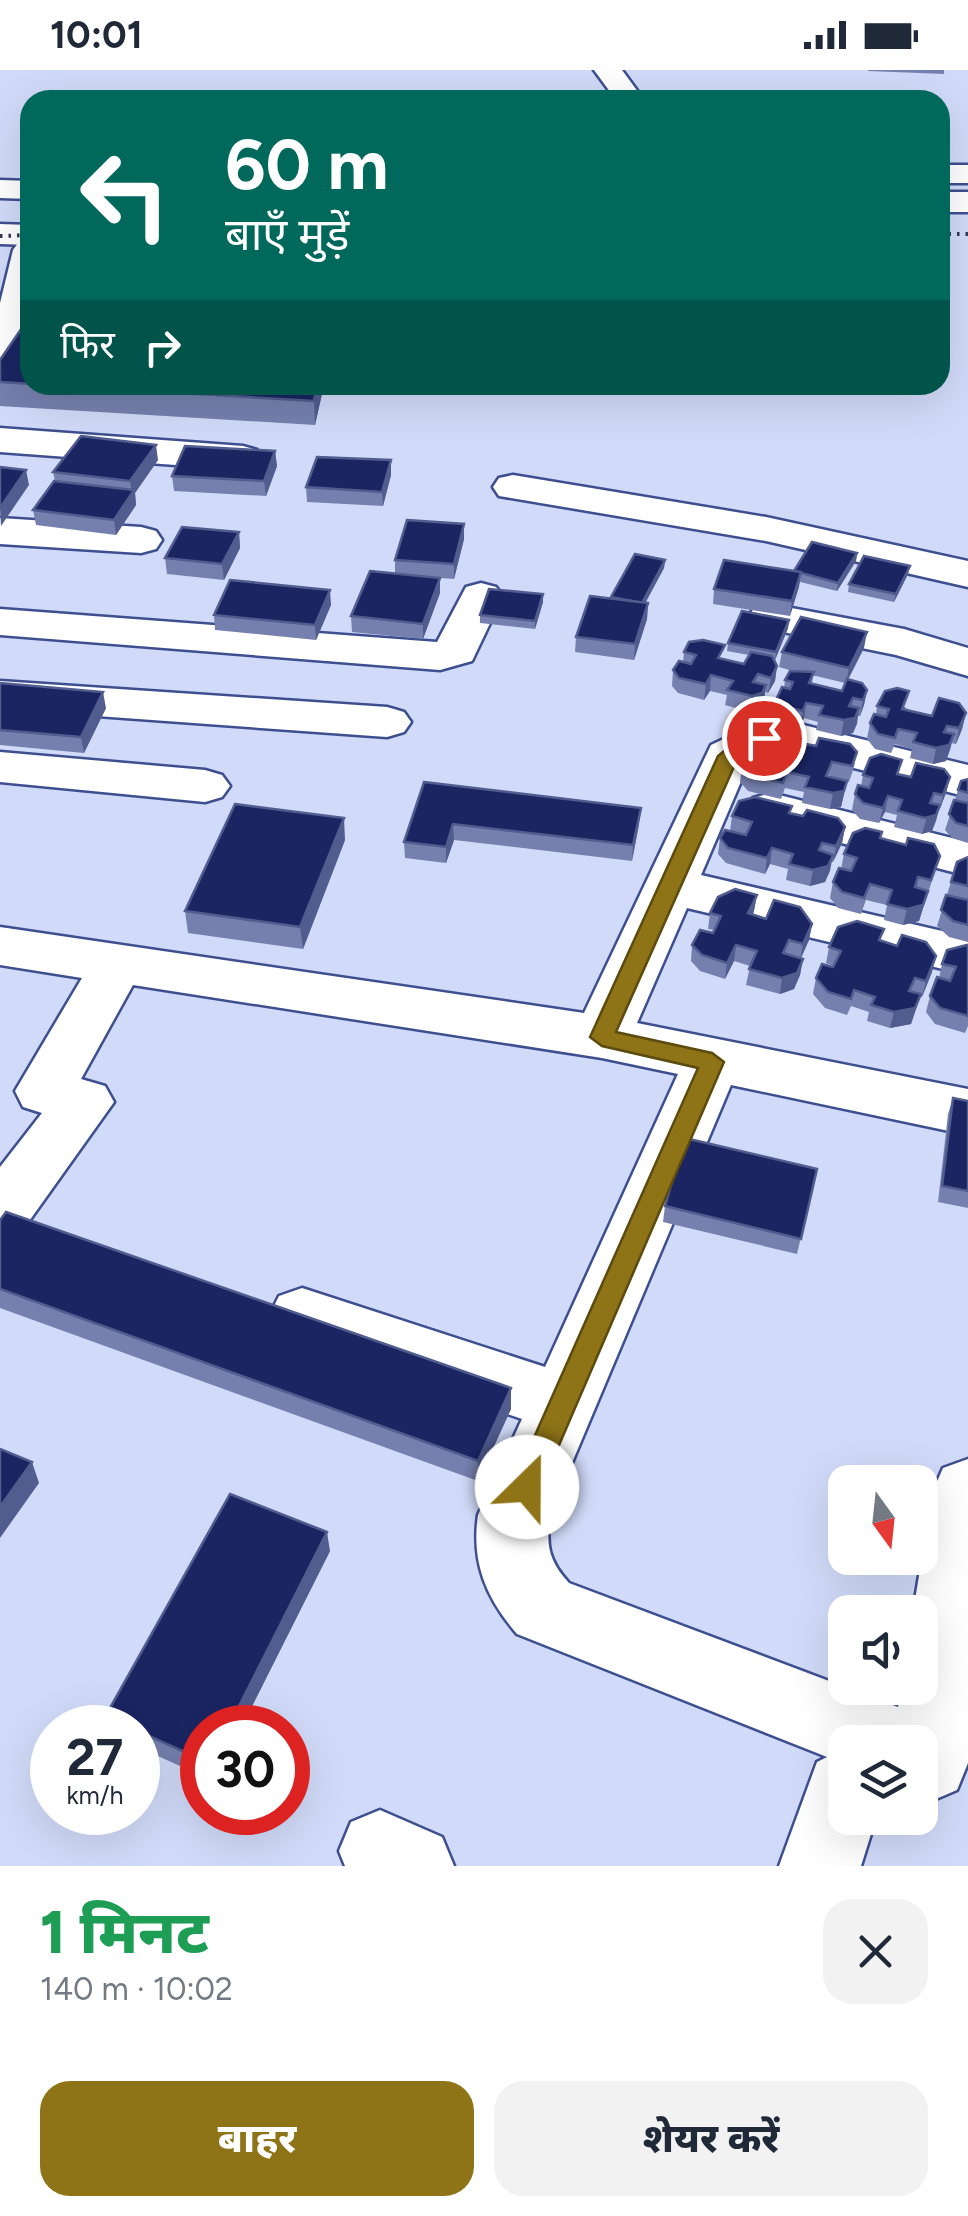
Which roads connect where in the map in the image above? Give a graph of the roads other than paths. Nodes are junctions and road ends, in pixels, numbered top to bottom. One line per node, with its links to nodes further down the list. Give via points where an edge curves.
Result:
1 (20, 292): 2 (main road)
2 (0, 361)
3 (0, 440): 4 (main road)
4 (243, 458)
5 (514, 487): 8 (main road, via 766,529)
6 (0, 531): 7 (main road)
7 (141, 540)
8 (968, 574)
9 (481, 596): 11 (main road, via 456,651 440,656)
10 (770, 617): 12 (main road)
11 (0, 622)
12 (968, 662)
13 (0, 695): 14 (main road)
14 (387, 722)
15 (0, 767): 17 (main road)
16 (968, 781): 18 (main road, via 791,737 744,745 728,756)
17 (205, 786)
18 (710, 794): 19 (main road); 20 (main road)
19 (968, 859)
20 (670, 886): 22 (main road); 24 (main road)
21 (0, 946): 23 (main road)
22 (968, 956)
23 (118, 963): 24 (main road); 27 (main road, via 44,1092 84,1102)
24 (602, 1037): 25 (main road)
25 (712, 1062): 26 (main road); 29 (main road)
26 (968, 1112)
27 (19, 1221)
28 (244, 1297): 29 (main road)
29 (563, 1404): 32 (main road, via 514,1515 509,1548 517,1582 543,1609)
30 (968, 1491): 31 (main road)
31 (905, 1725)
32 (828, 1729)
33 (842, 1835): 34 (main road)
34 (820, 1866)

